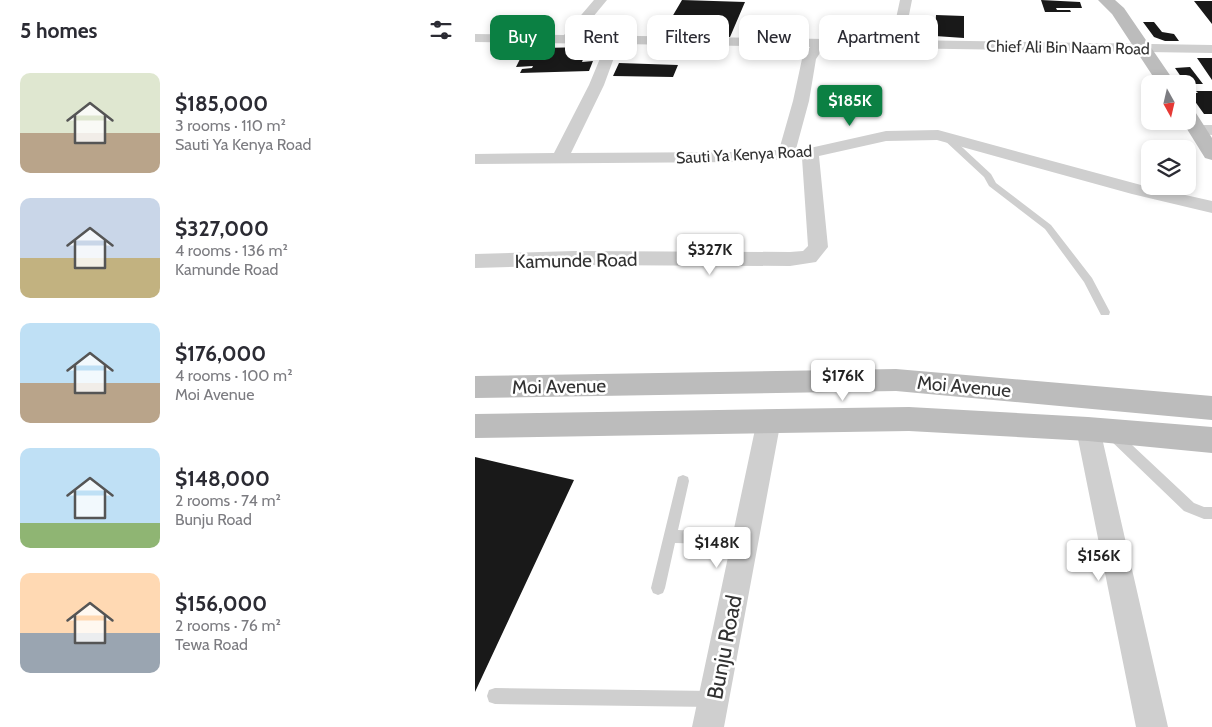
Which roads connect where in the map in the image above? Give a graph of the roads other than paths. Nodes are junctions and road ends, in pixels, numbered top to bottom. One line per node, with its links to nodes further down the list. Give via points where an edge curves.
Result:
1 (601, 0): 4 (street)
2 (907, 0): 5 (street)
3 (1114, 4): 11 (main road)
4 (588, 15)
5 (904, 15)
6 (475, 38): 7 (street, Chief Ali Bin Naam Road)
7 (565, 38)
8 (637, 41): 9 (street, Chief Ali Bin Naam Road)
9 (819, 45): 18 (street, via 809,59)
10 (938, 46): 11 (street, Chief Ali Bin Naam Road)
11 (1143, 48): 12 (street, Chief Ali Bin Naam Road); 14 (main road)
12 (1212, 49)
13 (607, 60): 20 (street, via 561,156)
14 (1161, 75)
15 (1199, 125): 19 (main road)
16 (946, 137): 17 (street, Sauti Ya Kenya Road, via 886,136); 22 (street, Sauti Ya Kenya Road); 24 (lane, via 989,176 993,184 1048,227 1088,280)
17 (811, 152): 18 (street, Sauti Ya Kenya Road); 23 (street, Kamunde Road, via 819,237 818,246 809,257)
18 (786, 154): 20 (street, Sauti Ya Kenya Road, via 704,158)
19 (1212, 154)
20 (556, 158): 21 (street, Sauti Ya Kenya Road)
21 (475, 159)
22 (1212, 208)
23 (475, 261)
24 (1105, 312)
25 (475, 387): 26 (main road, Moi Avenue, via 895,380)
26 (1212, 408)
27 (769, 420): 28 (main road, Moi Avenue); 29 (main road, Moi Avenue, via 909,419); 34 (street, Bunju Road)
28 (475, 426)
29 (1098, 430): 30 (main road, Moi Avenue); 32 (lane, via 1189,508); 39 (street)
30 (1212, 440)
31 (683, 481): 33 (lane)
32 (1212, 513)
33 (670, 536): 34 (lane); 35 (lane)
34 (746, 539): 37 (street, Bunju Road)
35 (658, 588)
36 (495, 696): 37 (lane)
37 (713, 700): 38 (street, Bunju Road)
38 (708, 727)
39 (1152, 727)

